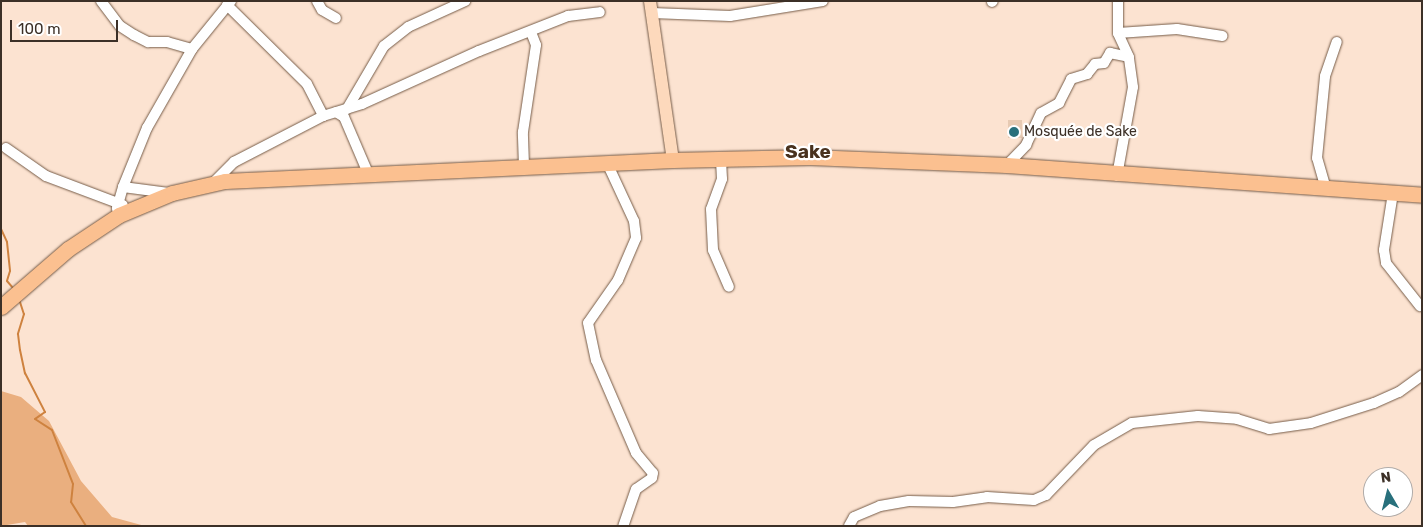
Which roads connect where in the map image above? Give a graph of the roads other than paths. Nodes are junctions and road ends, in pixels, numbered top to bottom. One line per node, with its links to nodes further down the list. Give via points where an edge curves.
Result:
1 (101, 1): 14 (street, via 120,26 134,35 148,42)
2 (317, 1): 9 (street)
3 (464, 1): 16 (street, via 408,27 384,46)
4 (822, 1): 7 (street, via 730,16)
5 (1118, 1): 11 (street)
6 (229, 3): 14 (street); 18 (street, via 307,84)
7 (651, 7): 20 (main road)
8 (600, 12): 10 (street, via 584,11)
9 (336, 18)
10 (531, 32): 16 (street); 24 (street, via 536,45 523,132 524,166)
11 (1118, 33): 12 (street, via 1177,29); 15 (street)
12 (1222, 36)
13 (1337, 42): 29 (street, via 1325,76 1317,158)
14 (192, 50): 28 (street, via 147,128)
15 (1129, 57): 23 (street, via 1110,53 1087,74 1071,79 1059,103 1042,113 1026,145); 26 (street, via 1133,87)
16 (347, 109): 17 (street)
17 (336, 112): 18 (street); 25 (street, via 344,117)
18 (323, 116): 27 (street, via 234,162)
19 (3, 147): 33 (street, via 46,176)
20 (673, 160): 21 (highway); 22 (highway)
21 (721, 160): 23 (highway, via 810,157); 34 (street, via 722,179 711,209 713,250)
22 (608, 164): 24 (highway); 38 (street, via 634,221 636,238 618,280 588,323 596,360 636,453 653,469 652,478 636,489)
23 (1007, 165): 26 (highway)
24 (528, 168): 25 (highway)
25 (368, 173): 27 (highway)
26 (1117, 176): 29 (highway)
27 (213, 183): 30 (highway)
28 (123, 187): 30 (street); 33 (street)
29 (1326, 189): 31 (highway)
30 (172, 193): 33 (highway)
31 (1393, 193): 32 (highway); 36 (street, via 1384,250 1386,264)
32 (1422, 195)
33 (123, 209): 35 (highway, via 68,249)
34 (729, 287)
35 (5, 304)
36 (1420, 306)
37 (1422, 375): 39 (street, via 1383,399 1311,424 1269,429 1237,419 1198,416 1132,423 1094,445 1046,495 1034,500 987,497 953,502 909,501 880,506 854,517)
38 (623, 526)
39 (849, 526)

